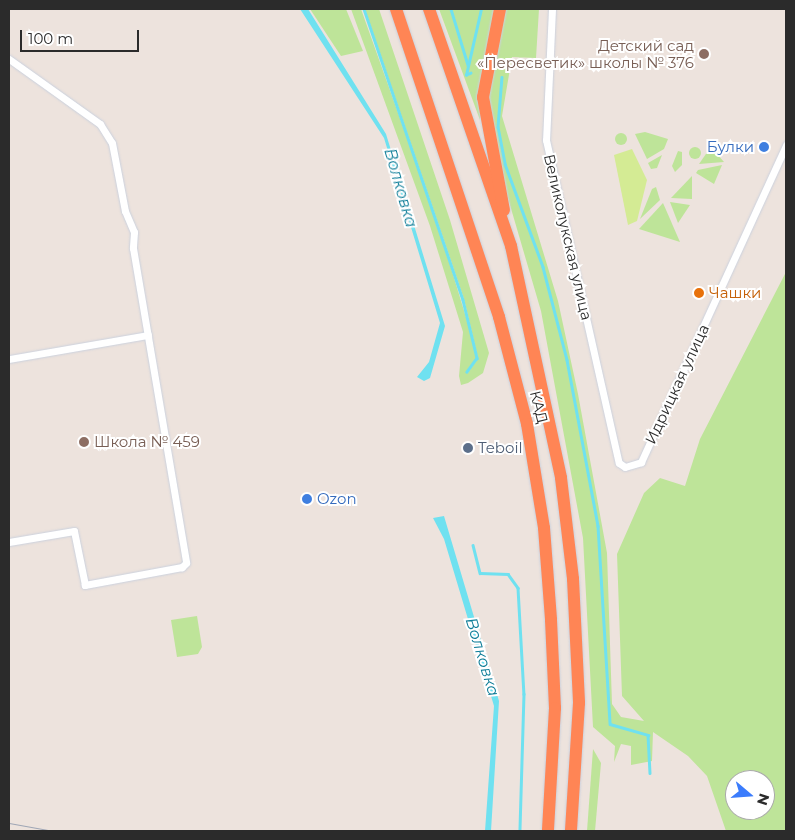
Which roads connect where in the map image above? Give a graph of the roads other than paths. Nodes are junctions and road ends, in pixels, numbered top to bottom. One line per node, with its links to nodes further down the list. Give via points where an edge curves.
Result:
1 (396, 9): 12 (highway, КАД, via 499,317 527,424 544,528 551,620 555,708)
2 (428, 9): 7 (highway, КАД)
3 (500, 9): 7 (highway, via 488,56 484,105)
4 (552, 9): 10 (street, Великолукская улица, via 546,140)
5 (9, 59): 8 (street, via 107,132 125,211 134,232 132,248)
6 (786, 145): 10 (street, Идрицкая улица, via 642,462 634,468)
7 (511, 246): 13 (highway, КАД, via 550,417 570,543 580,703)
8 (148, 335): 9 (street); 11 (street, via 186,563 182,568 85,585 74,531)
9 (9, 359)
10 (618, 463)
11 (9, 542)
12 (548, 831)
13 (571, 831)

